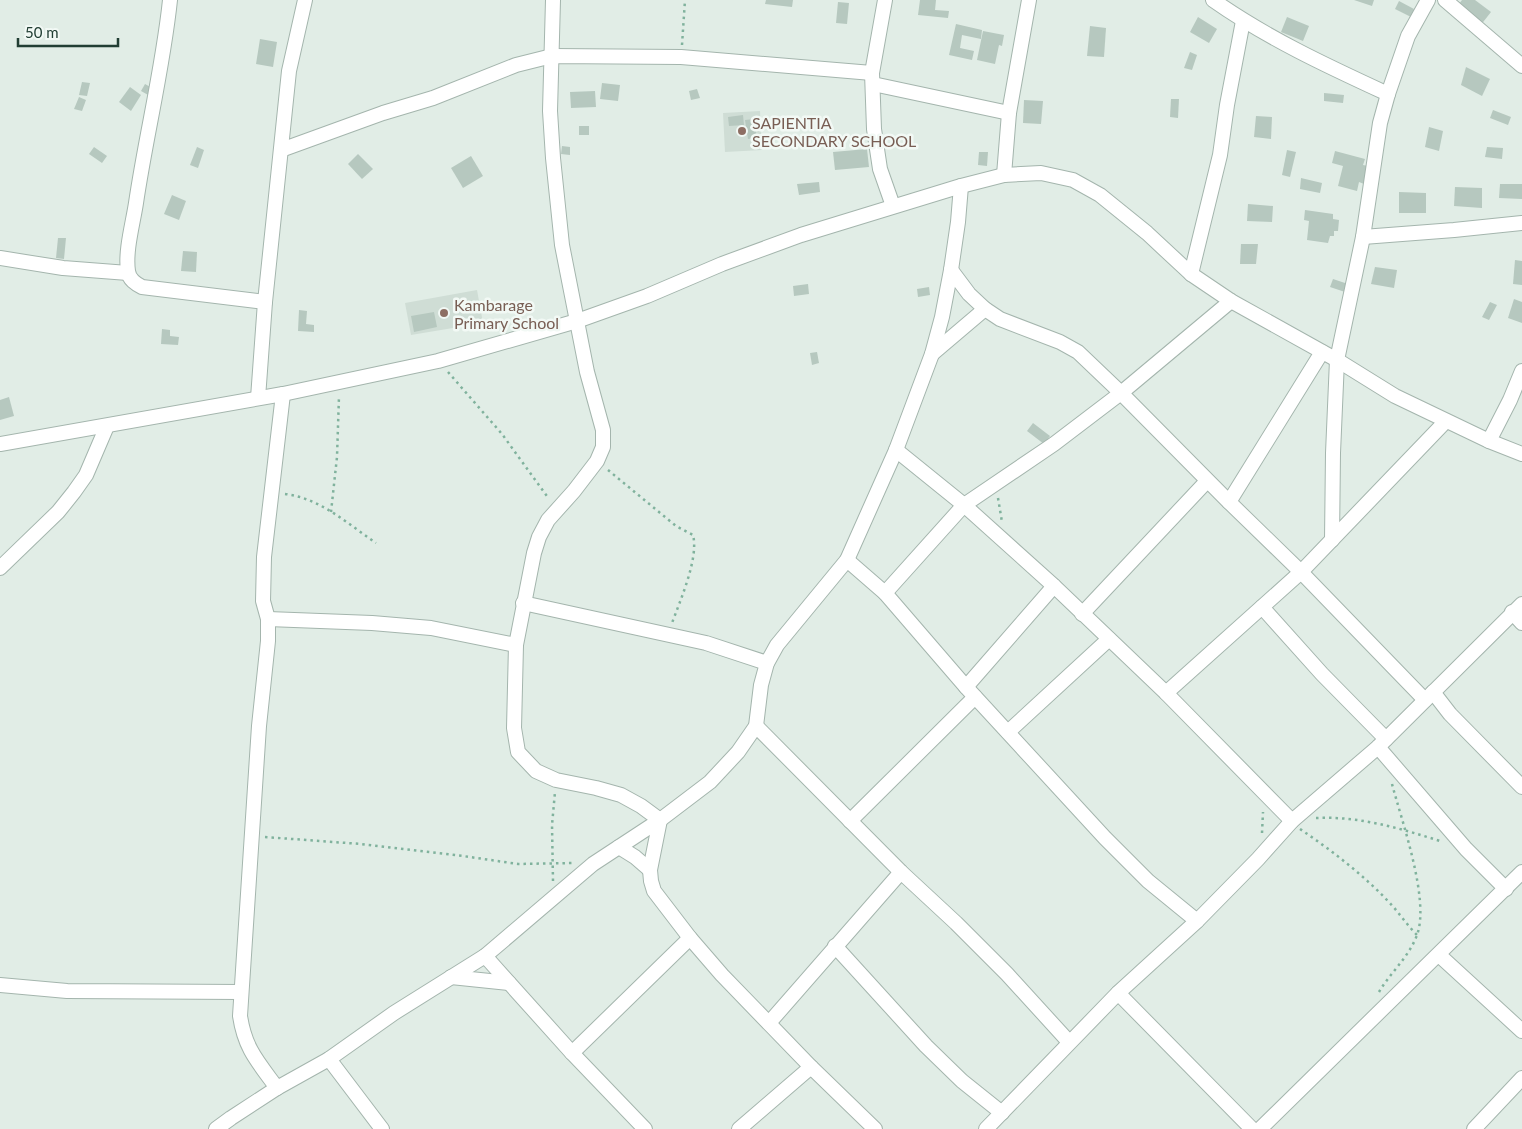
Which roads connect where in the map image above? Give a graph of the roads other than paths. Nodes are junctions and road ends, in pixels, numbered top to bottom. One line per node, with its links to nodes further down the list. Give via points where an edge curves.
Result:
1 (170, 0): 23 (street, via 129,249)
2 (305, 0): 15 (street, via 289,71)
3 (553, 0): 10 (street)
4 (885, 0): 12 (street)
5 (1029, 0): 14 (street)
6 (1213, 0): 9 (street)
7 (1428, 0): 13 (street, via 1408,36)
8 (1445, 0): 11 (street)
9 (1243, 21): 13 (street, via 1316,61); 24 (street, via 1220,155)
10 (552, 56): 12 (street, via 681,56); 15 (street, via 516,65 433,98); 28 (street, via 550,111 553,158 562,245)
11 (1519, 57)
12 (873, 78): 14 (street); 18 (street, via 874,129 880,169)
13 (1388, 94): 20 (street, via 1379,130)
14 (1009, 113): 16 (street)
15 (281, 150): 26 (street)
16 (1004, 175): 17 (street); 24 (street, via 1041,173 1073,180 1100,196 1147,233)
17 (960, 186): 18 (street); 22 (street)
18 (893, 206): 28 (street, via 800,234)
19 (1522, 223): 20 (street)
20 (1363, 237): 31 (street)
21 (0, 258): 23 (street, via 63,268)
22 (951, 270): 27 (street); 30 (street)
23 (128, 273): 26 (street, via 133,282 142,287)
24 (1190, 274): 25 (street)
25 (1231, 301): 29 (street); 33 (street)
26 (265, 302): 35 (street)
27 (985, 309): 30 (street); 33 (street, via 1078,352)
28 (577, 321): 34 (street, via 438,361); 51 (street, via 603,430 603,447 597,461 548,520 539,537)
29 (1322, 352): 31 (street); 43 (street)
30 (932, 354): 40 (street)
31 (1337, 360): 36 (street, via 1395,396); 45 (street)
32 (1522, 371): 38 (street)
33 (1121, 392): 42 (street); 44 (street, via 1054,444)
34 (282, 394): 35 (street); 55 (street, via 262,582)
35 (258, 398): 37 (street)
36 (1446, 421): 38 (street); 45 (street)
37 (107, 426): 39 (street); 47 (street, via 86,475 74,492)
38 (1489, 441): 41 (street)
39 (0, 444)
40 (896, 450): 44 (street); 46 (street)
41 (1522, 454)
42 (1208, 481): 43 (street); 54 (street)
43 (1228, 502): 48 (street)
44 (964, 505): 49 (street); 50 (street)
45 (1332, 540): 48 (street)
46 (847, 560): 50 (street); 59 (street, via 777,645)
47 (0, 568)
48 (1302, 572): 52 (street); 62 (street)
49 (1054, 586): 54 (street); 60 (street)
50 (885, 593): 60 (street)
51 (523, 603): 58 (street); 59 (street, via 706,643)
52 (1262, 607): 61 (street); 65 (street)
53 (1517, 608): 56 (street); 62 (street)
54 (1082, 614): 57 (street)
55 (268, 619): 58 (street, via 372,622 430,628); 83 (street)
56 (1522, 623)
57 (1109, 639): 61 (street); 64 (street)
58 (516, 645): 67 (street, via 514,728 518,752 536,770 556,780 621,795)
59 (767, 663): 63 (street)
60 (971, 692): 64 (street); 68 (street)
61 (1166, 693): 69 (street)
62 (1429, 696): 65 (street); 66 (street)
63 (756, 726): 67 (street, via 723,770); 68 (street)
64 (1008, 732): 75 (street, via 1111,844 1148,881)
65 (1382, 743): 69 (street); 74 (street, via 1466,849)
66 (1522, 787)
67 (660, 820): 70 (street); 71 (street)
68 (850, 821): 72 (street)
69 (1291, 822): 75 (street)
70 (619, 847): 71 (street); 79 (street, via 593,864)
71 (650, 870): 76 (street, via 654,891)
72 (901, 872): 77 (street); 87 (street, via 1007,974)
73 (1522, 872): 74 (street)
74 (1506, 888): 78 (street)
75 (1196, 921): 84 (street)
76 (690, 938): 85 (street); 88 (street)
77 (836, 946): 85 (street); 93 (street, via 926,1046)
78 (1439, 955): 86 (street); 101 (street)
79 (485, 956): 80 (street); 81 (street)
80 (451, 977): 81 (street); 89 (street)
81 (509, 983): 88 (street)
82 (0, 986): 83 (street, via 67,991)
83 (241, 992): 92 (street, via 242,1035)
84 (1118, 993): 87 (street); 100 (street)
85 (769, 1023): 90 (street)
86 (1522, 1031)
87 (1069, 1042): 93 (street)
88 (572, 1053): 96 (street)
89 (329, 1059): 92 (street); 95 (street)
90 (811, 1067): 97 (street); 98 (street)
91 (1522, 1078): 102 (street)
92 (277, 1088): 94 (street)
93 (1002, 1113): 99 (street)
94 (216, 1129)
95 (382, 1129)
96 (645, 1129)
97 (740, 1129)
98 (875, 1129)
99 (986, 1129)
100 (1252, 1129)
101 (1260, 1129)
102 (1474, 1129)

